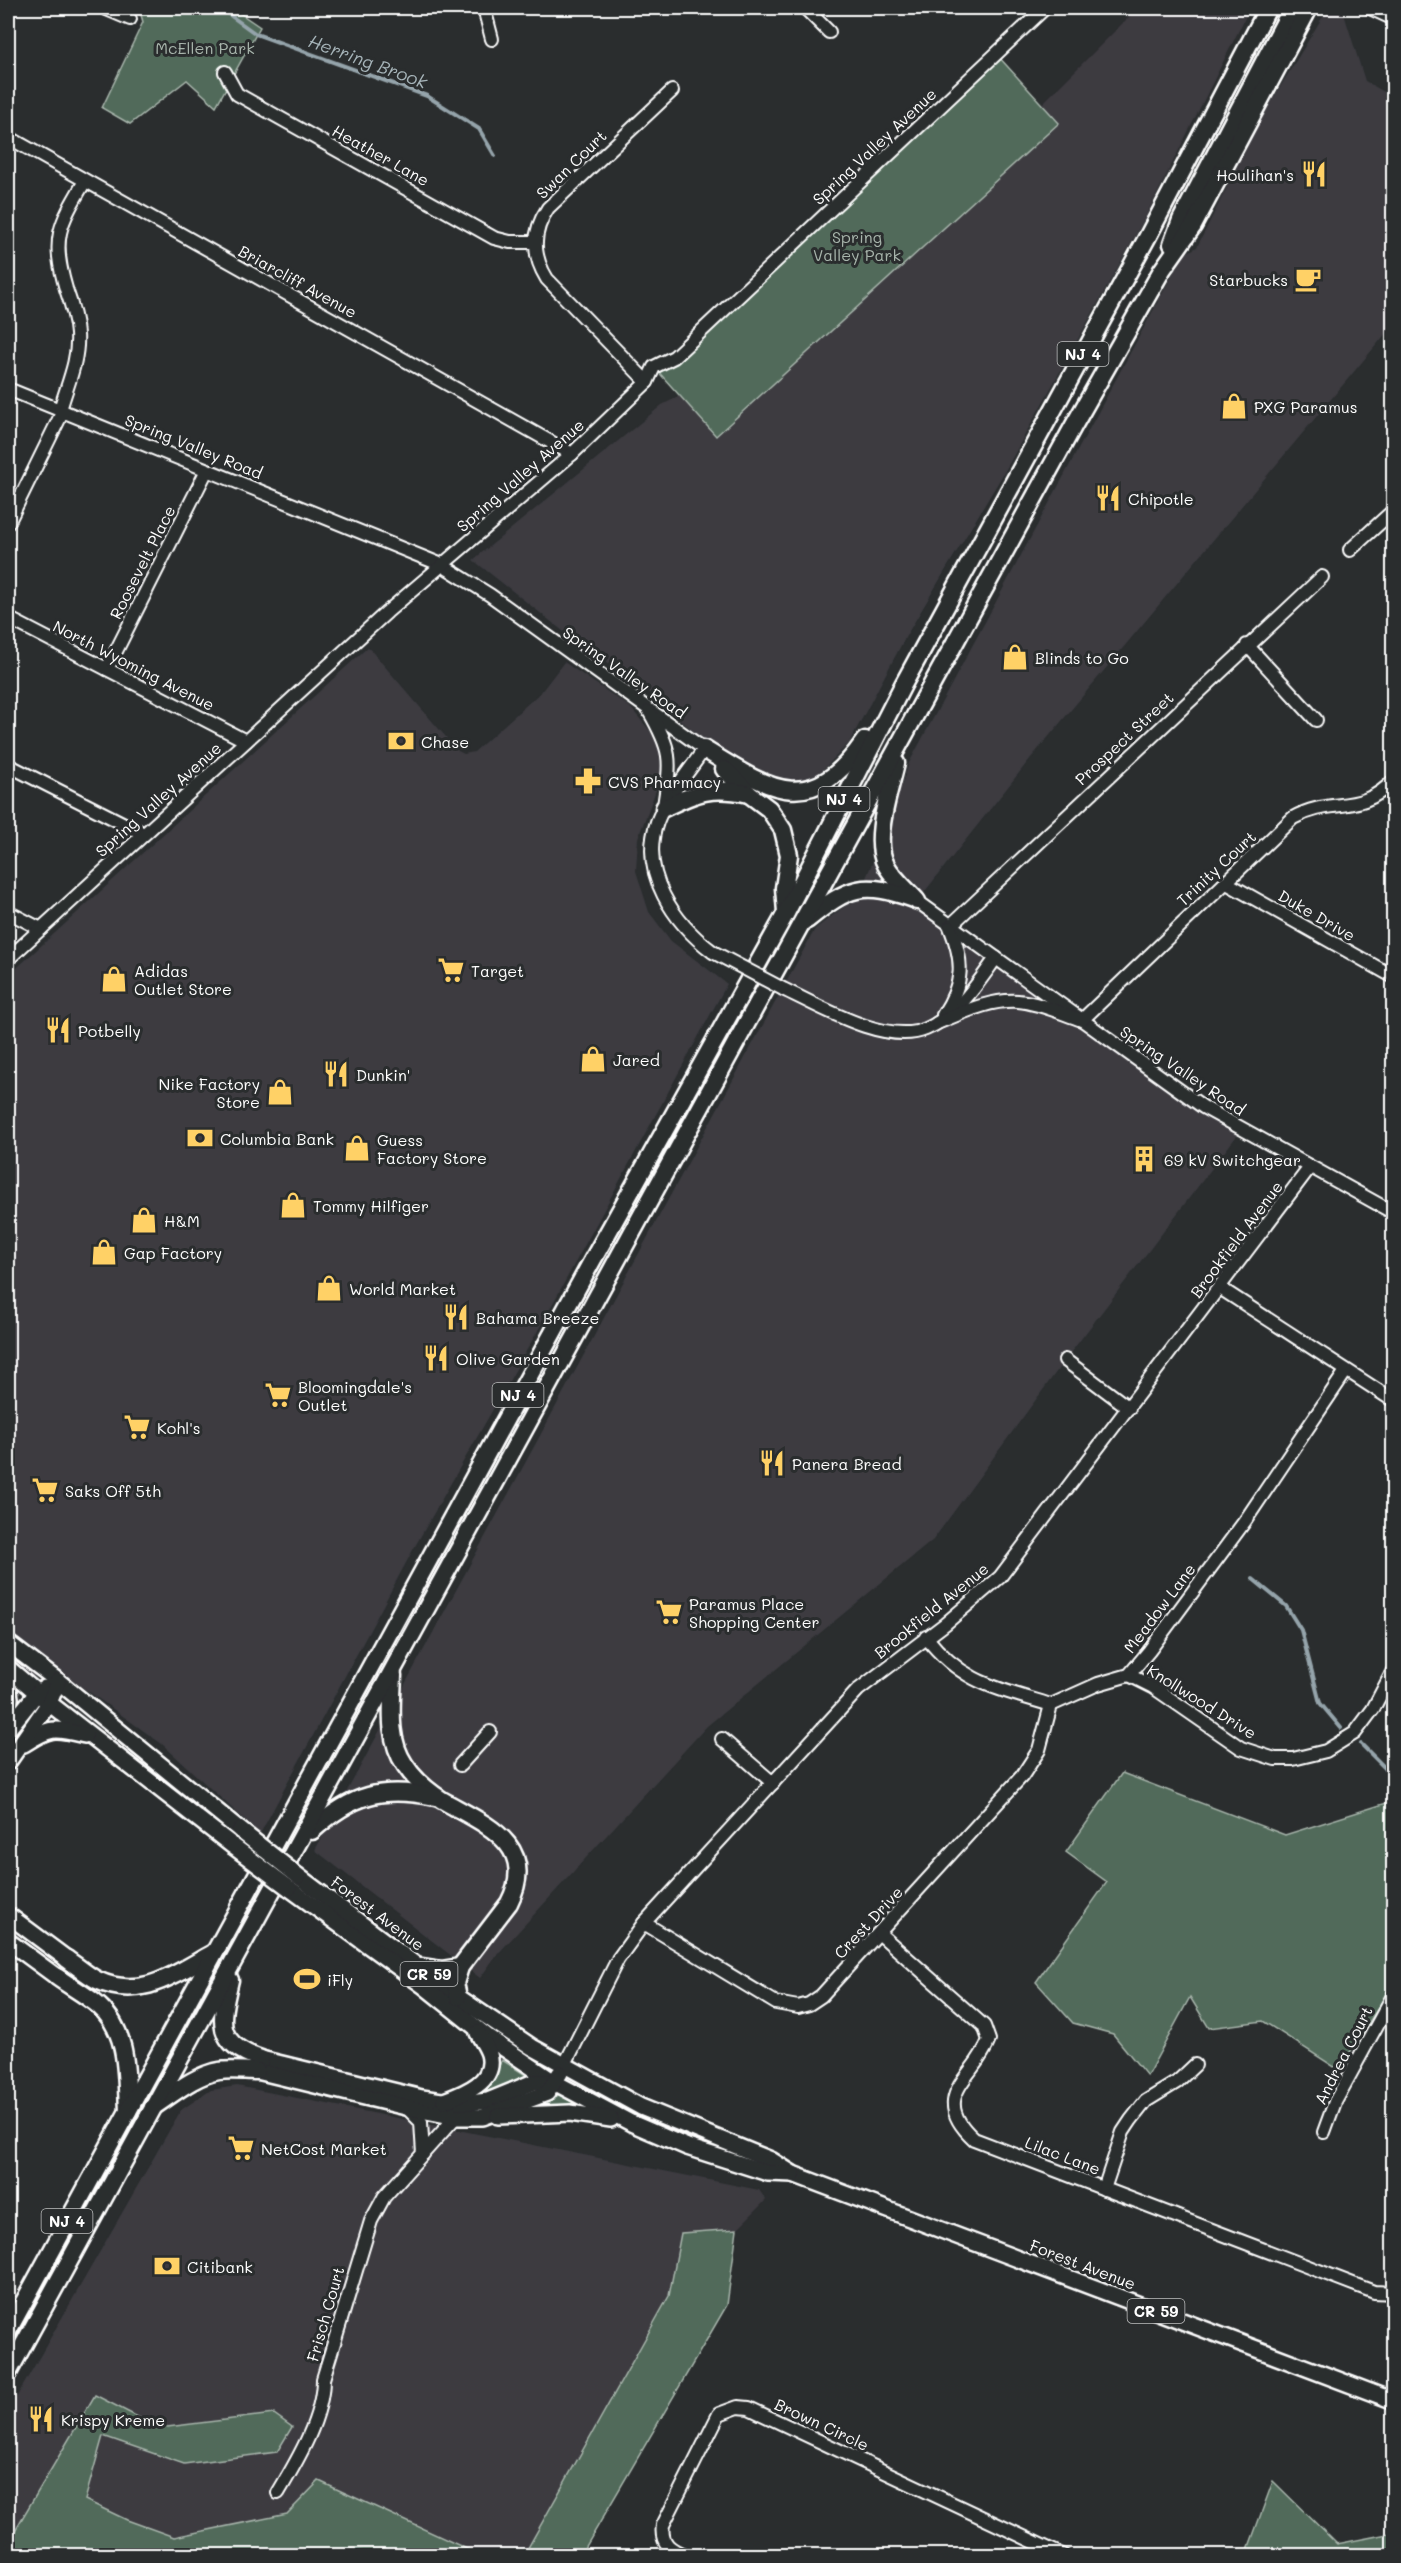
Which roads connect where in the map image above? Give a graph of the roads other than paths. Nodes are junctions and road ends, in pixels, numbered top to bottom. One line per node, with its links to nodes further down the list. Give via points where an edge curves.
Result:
1 (104, 8): 9 (street)
2 (486, 8): 12 (street)
3 (805, 8): 11 (street)
4 (1046, 8): 19 (street, Spring Valley Avenue, via 674,357 654,367)
5 (1292, 8): 18 (highway, NJ 4, via 1182,220)
6 (1308, 8): 18 (highway, via 1193,226)
7 (1370, 8): 10 (street)
8 (1264, 12): 32 (highway, NJ 4, via 1148,236)
9 (130, 19)
10 (1394, 20)
11 (829, 32)
12 (492, 39)
13 (225, 72): 17 (street, Heather Lane, via 237,94 494,238)
14 (672, 91): 17 (street, Swan Court, via 548,208)
15 (8, 137): 16 (street, Briarcliff Avenue)
16 (85, 181): 21 (street, via 65,214 57,244 77,333 77,354); 22 (street, Briarcliff Avenue)
17 (535, 243): 19 (street, via 540,268 547,279)
18 (1162, 270): 36 (highway, NJ 4)
19 (647, 382): 22 (street, Spring Valley Avenue)
20 (8, 389): 21 (street, Spring Valley Road)
21 (62, 411): 23 (street, Spring Valley Road); 25 (street)
22 (572, 454): 27 (street, Spring Valley Avenue)
23 (207, 470): 27 (street, Spring Valley Road); 31 (street, Roosevelt Place)
24 (1394, 510): 26 (street)
25 (8, 523)
26 (1350, 550)
27 (442, 565): 33 (street, Spring Valley Road); 35 (street, Spring Valley Avenue)
28 (1322, 577): 30 (street, Prospect Street)
29 (8, 618): 31 (street, North Wyoming Avenue)
30 (1247, 645): 34 (street); 49 (street, Prospect Street)
31 (107, 669): 35 (street, North Wyoming Avenue)
32 (903, 685): 37 (highway, via 854,756 833,777 805,790 785,790 757,782); 47 (highway, NJ 4)
33 (646, 705): 37 (street, Spring Valley Road); 42 (street, via 668,750)
34 (1316, 720)
35 (246, 741): 43 (street, Spring Valley Avenue)
36 (900, 743): 45 (highway, via 881,849 887,867); 48 (highway, NJ 4)
37 (704, 749): 41 (highway); 42 (street)
38 (8, 765): 43 (street)
39 (1394, 780): 40 (street, Trinity Court)
40 (1389, 792): 44 (street, Trinity Court, via 1360,803 1313,809 1298,815)
41 (749, 794): 42 (highway, via 710,790); 47 (highway, via 774,815 786,838)
42 (664, 808): 55 (street, bridge, via 654,836 655,872 674,913 713,952 833,1012 884,1031 917,1032)
43 (144, 834): 50 (street, Spring Valley Avenue)
44 (1225, 882): 53 (street, Duke Drive); 54 (street, Trinity Court)
45 (917, 901): 48 (highway, via 881,888 857,890 824,907); 49 (street, Spring Valley Road)
46 (8, 912): 50 (street)
47 (786, 913): 90 (highway, NJ 4)
48 (802, 925): 67 (highway, NJ 4)
49 (950, 926): 51 (street, Spring Valley Road); 55 (street, via 959,955 960,975 956,993)
50 (41, 929): 52 (street, Spring Valley Avenue)
51 (996, 958): 54 (street, Spring Valley Road); 55 (street, via 971,993)
52 (8, 960)
53 (1394, 977)
54 (1082, 1020): 55 (street, via 1009,1001); 56 (street, Spring Valley Road, via 1203,1107)
55 (937, 1023)
56 (1310, 1167): 57 (street, Spring Valley Road); 58 (street, Brookfield Avenue)
57 (1394, 1213)
58 (1220, 1288): 60 (street); 62 (street, Brookfield Avenue)
59 (1065, 1360): 62 (street)
60 (1346, 1371): 61 (street); 68 (street, Meadow Lane, via 1245,1521)
61 (1394, 1401)
62 (1129, 1408): 63 (street, Brookfield Avenue, via 1000,1577)
63 (926, 1637): 73 (street, via 943,1658 984,1685); 82 (street, Brookfield Avenue, via 858,1690)
64 (8, 1643): 69 (main road, Forest Avenue / CR 59)
65 (8, 1668): 71 (main road, Forest Avenue / CR 59)
66 (1394, 1669): 68 (street, Knollwood Drive, via 1355,1733 1326,1751 1293,1760 1275,1759 1241,1748 1153,1687)
67 (393, 1671): 83 (highway, via 391,1712 396,1747 416,1779); 84 (highway, NJ 4)
68 (1129, 1675): 73 (street, Meadow Lane)
69 (58, 1681): 71 (main road); 72 (main road); 85 (main road, Forest Avenue / CR 59, bridge, via 240,1830)
70 (8, 1685): 74 (main road)
71 (37, 1693): 72 (main road, Forest Avenue / CR 59); 75 (main road)
72 (49, 1703): 77 (main road, Forest Avenue / CR 59); 79 (main road)
73 (1051, 1705): 88 (street, Crest Drive, via 1038,1750 1022,1776)
74 (8, 1719)
75 (8, 1729)
76 (490, 1732): 81 (street)
77 (90, 1736): 79 (main road, via 44,1730); 85 (main road, Forest Avenue / CR 59, bridge, via 233,1846)
78 (722, 1739): 82 (street)
79 (17, 1749): 80 (main road)
80 (8, 1762)
81 (460, 1765)
82 (772, 1783): 87 (street, Brookfield Avenue)
83 (440, 1798): 84 (highway, via 395,1791 354,1799 330,1814); 94 (highway, via 501,1834 517,1862 509,1904)
84 (300, 1842): 91 (highway, NJ 4)
85 (294, 1882): 93 (main road, Forest Avenue / CR 59); 98 (main road, Forest Avenue / CR 59)
86 (8, 1915): 92 (main road)
87 (644, 1923): 88 (street, Crest Drive, via 787,2007 809,2004 821,1996); 101 (street, Brookfield Avenue, via 618,1959)
88 (880, 1934): 113 (street, Lilac Lane, via 984,2026 989,2040 965,2075 954,2100 962,2128 975,2139)
89 (8, 1941): 95 (main road)
90 (213, 1953): 92 (highway, via 161,1982 133,1988 96,1980); 106 (highway, NJ 4)
91 (236, 1956): 99 (highway, via 223,2023 230,2042); 104 (highway, NJ 4)
92 (67, 1959)
93 (421, 1967): 94 (highway); 97 (main road, Forest Avenue / CR 59)
94 (460, 1967): 97 (highway, via 455,1983)
95 (57, 1977): 106 (highway, via 111,2020 124,2052)
96 (1394, 1994): 110 (street, Andrea Court, via 1335,2102)
97 (458, 1997): 101 (main road, Forest Avenue / CR 59)
98 (475, 2027): 102 (main road, Forest Avenue / CR 59); 103 (main road, via 489,2054 486,2073 471,2090)
99 (259, 2065): 103 (main road); 104 (highway, via 209,2074); 105 (main road)
100 (1195, 2065): 113 (street, via 1177,2082 1146,2101 1131,2120 1123,2132)
101 (564, 2066): 102 (main road); 112 (main road, Forest Avenue / CR 59, via 641,2107 771,2160)
102 (554, 2082): 107 (main road, via 534,2082); 108 (main road, via 547,2094); 109 (main road, Forest Avenue / CR 59)
103 (443, 2101): 107 (main road)
104 (153, 2107): 116 (highway, NJ 4)
105 (406, 2107): 107 (main road); 111 (street, via 421,2122)
106 (128, 2111): 115 (highway, NJ 4)
107 (458, 2111): 108 (main road); 111 (street, Frisch Court)
108 (483, 2117): 109 (main road, via 570,2113)
109 (632, 2123): 112 (main road, Forest Avenue / CR 59, via 768,2174)
110 (1324, 2132)
111 (423, 2154): 118 (street, Frisch Court, via 384,2197 371,2221 323,2379 323,2392 302,2452)
112 (793, 2174): 117 (main road, Forest Avenue / CR 59)
113 (1104, 2189): 114 (street, Lilac Lane, via 1374,2292)
114 (1394, 2292)
115 (8, 2331)
116 (8, 2373)
117 (1394, 2401)
118 (278, 2493)
119 (687, 2556): 120 (street, Brown Circle, via 668,2547 663,2540 663,2525 719,2414 738,2407 749,2408)
120 (1064, 2556)

